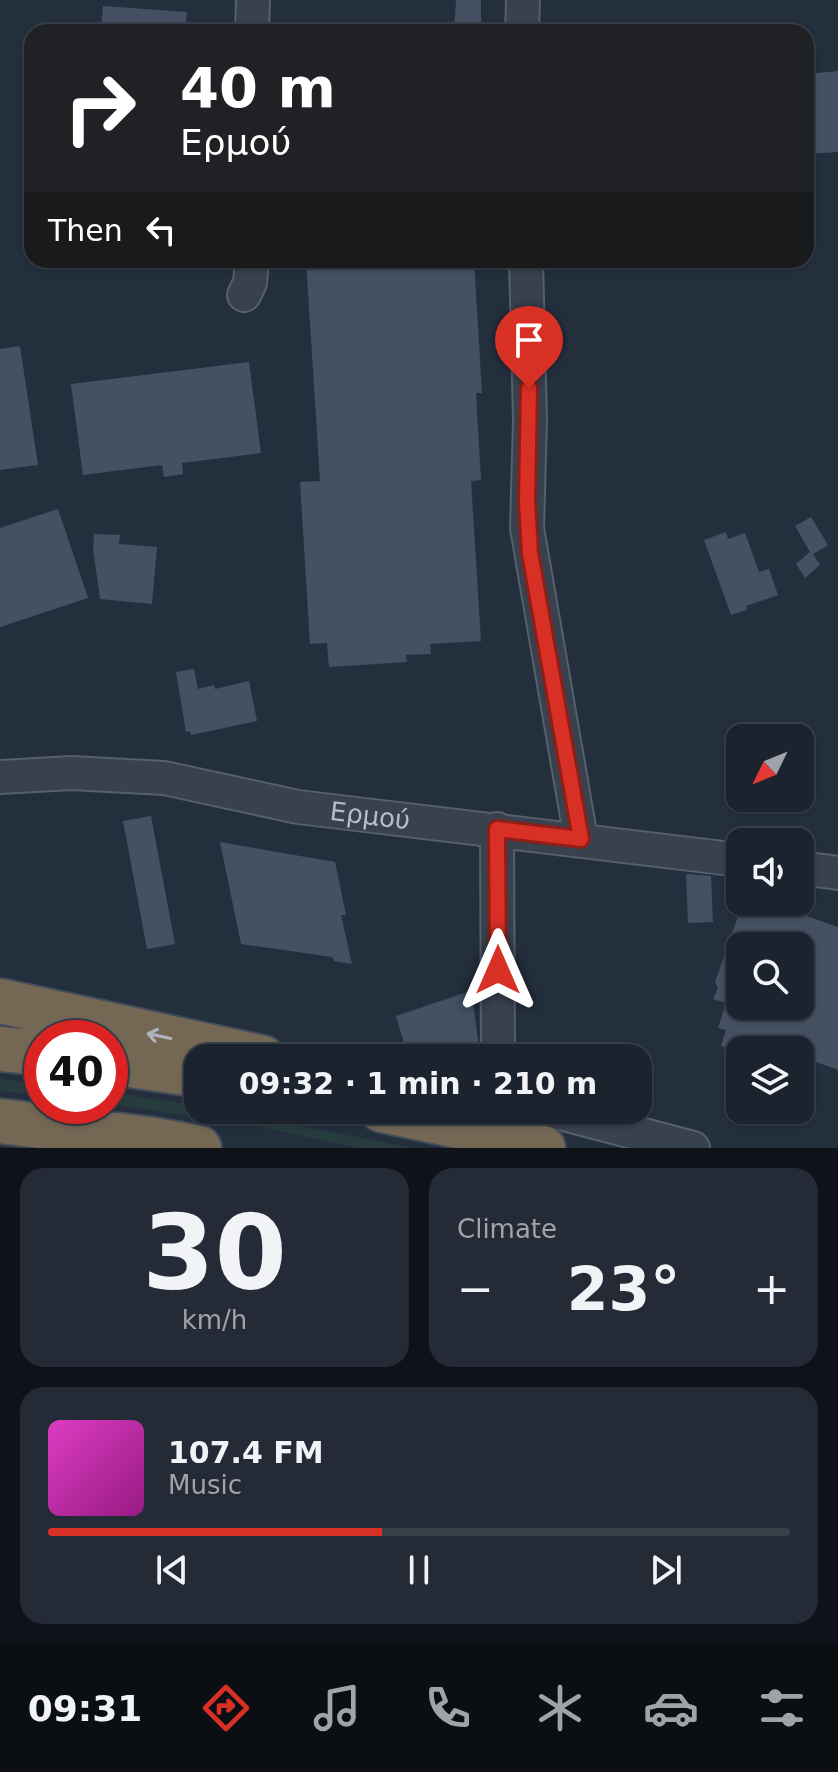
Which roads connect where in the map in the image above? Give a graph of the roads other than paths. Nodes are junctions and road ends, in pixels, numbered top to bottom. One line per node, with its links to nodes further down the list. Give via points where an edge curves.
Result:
1 (253, 0): 3 (street)
2 (523, 0): 4 (street)
3 (252, 24)
4 (522, 24)
5 (251, 268): 7 (street)
6 (526, 268): 10 (street, via 527,528)
7 (244, 295)
8 (0, 777): 9 (street, Ερμού, via 71,773 164,778 298,807)
9 (497, 829): 10 (street, Ερμού); 16 (street)
10 (581, 839): 11 (street, Ερμού)
11 (726, 858)
12 (814, 870): 13 (street)
13 (838, 873)
14 (0, 1001): 15 (highway, one-way to 14)
15 (198, 1044)
16 (498, 1044)
17 (0, 1049): 18 (highway)
18 (24, 1051)
19 (128, 1065): 20 (highway)
20 (184, 1073)
21 (0, 1121): 26 (highway)
22 (449, 1124): 25 (highway)
23 (461, 1124): 25 (highway)
24 (602, 1124): 28 (street)
25 (473, 1129): 27 (highway)
26 (199, 1148)
27 (543, 1148)
28 (693, 1148)

